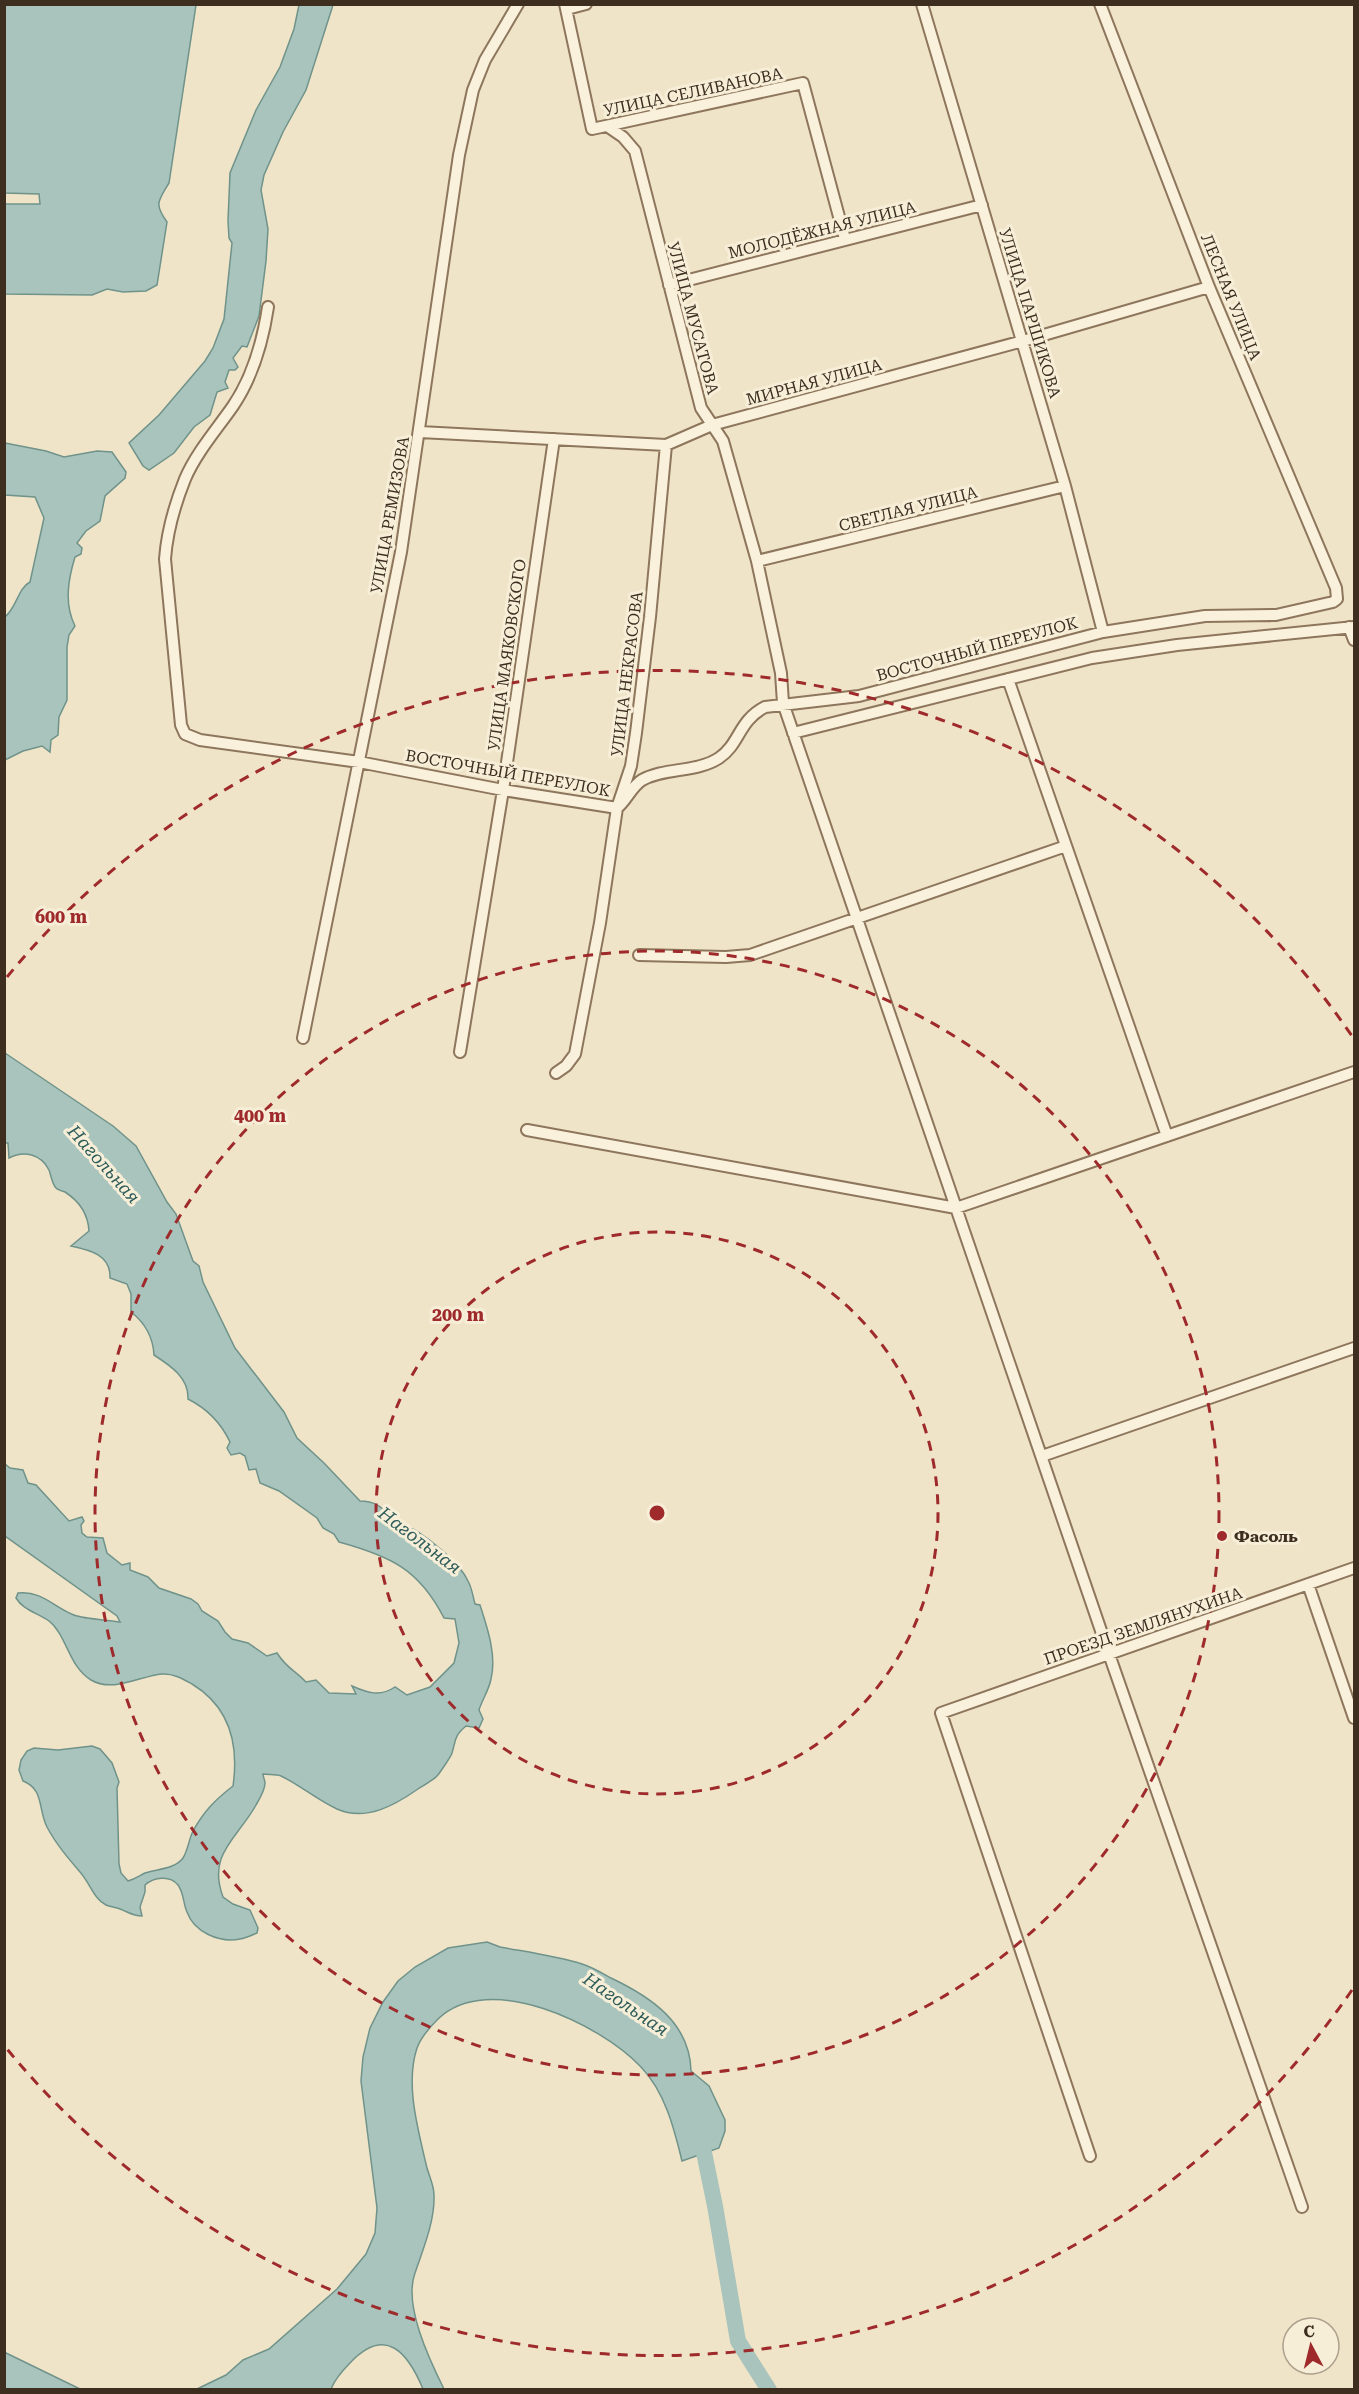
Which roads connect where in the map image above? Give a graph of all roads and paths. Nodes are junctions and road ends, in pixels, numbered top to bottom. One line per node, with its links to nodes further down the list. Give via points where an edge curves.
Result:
1 (518, 4): 14 (street, УЛИЦА РЕМИЗОВА, via 485,60 473,90 459,154)
2 (586, 4): 5 (street)
3 (922, 4): 7 (street, УЛИЦА ПАРШИКОВА)
4 (1100, 4): 10 (street, ЛЕСНАЯ УЛИЦА)
5 (566, 7): 6 (street, УЛИЦА СЕЛИВАНОВА, via 592,129)
6 (607, 126): 8 (street, УЛИЦА СЕЛИВАНОВА, via 803,83); 9 (street, УЛИЦА МУСАТОВА, via 635,151)
7 (982, 205): 8 (street, МОЛОДЁЖНАЯ УЛИЦА); 12 (street, УЛИЦА ПАРШИКОВА)
8 (845, 239): 9 (street, МОЛОДЁЖНАЯ УЛИЦА)
9 (669, 285): 13 (street, УЛИЦА МУСАТОВА, via 701,408)
10 (1209, 287): 12 (street, МИРНАЯ УЛИЦА); 19 (street, ЛЕСНАЯ УЛИЦА, via 1336,588)
11 (268, 307): 26 (street, ВОСТОЧНЫЙ ПЕРЕУЛОК, via 250,372 234,404 185,478 167,537 165,559 181,725 185,734 200,740)
12 (1023, 340): 13 (street, МИРНАЯ УЛИЦА); 17 (street, УЛИЦА ПАРШИКОВА)
13 (712, 425): 16 (street, МИРНАЯ УЛИЦА); 18 (street, УЛИЦА МУСАТОВА, via 723,441)
14 (420, 432): 15 (street, МИРНАЯ УЛИЦА); 26 (street, УЛИЦА РЕМИЗОВА, via 401,552)
15 (554, 439): 16 (street, МИРНАЯ УЛИЦА); 27 (street, УЛИЦА МАЯКОВСКОГО)
16 (666, 445): 28 (street, УЛИЦА НЕКРАСОВА, via 636,733 631,766)
17 (1065, 486): 18 (street, СВЕТЛАЯ УЛИЦА); 21 (street, УЛИЦА ПАРШИКОВА)
18 (757, 561): 24 (street, УЛИЦА МУСАТОВА, via 781,674)
19 (1337, 599): 21 (street, ВОСТОЧНЫЙ ПЕРЕУЛОК, via 1328,605 1276,615 1205,616)
20 (1352, 627): 22 (street); 23 (street, via 1177,645 1092,658)
21 (1103, 632): 24 (street, ВОСТОЧНЫЙ ПЕРЕУЛОК, via 860,696)
22 (1354, 640)
23 (1008, 679): 25 (street); 29 (street)
24 (783, 704): 25 (street, УЛИЦА МУСАТОВА); 28 (street, ВОСТОЧНЫЙ ПЕРЕУЛОК, via 753,713 720,758 641,781)
25 (793, 734): 30 (street, УЛИЦА МУСАТОВА)
26 (359, 762): 27 (street, ВОСТОЧНЫЙ ПЕРЕУЛОК); 32 (street, УЛИЦА РЕМИЗОВА)
27 (503, 790): 28 (street, ВОСТОЧНЫЙ ПЕРЕУЛОК); 33 (street, УЛИЦА МАЯКОВСКОГО)
28 (617, 808): 34 (street, УЛИЦА НЕКРАСОВА, via 575,1054)
29 (1066, 846): 30 (street); 37 (street)
30 (857, 919): 31 (street, via 750,955); 38 (street, УЛИЦА МУСАТОВА)
31 (639, 955)
32 (303, 1038)
33 (460, 1052)
34 (556, 1072)
35 (1354, 1072): 37 (street)
36 (527, 1130): 38 (street)
37 (1167, 1136): 38 (street)
38 (956, 1208): 40 (street, УЛИЦА МУСАТОВА)
39 (1354, 1348): 40 (street)
40 (1041, 1456): 43 (street, УЛИЦА МУСАТОВА)
41 (1354, 1569): 42 (street, ПРОЕЗД ЗЕМЛЯНУХИНА)
42 (1308, 1584): 43 (street, ПРОЕЗД ЗЕМЛЯНУХИНА); 44 (street)
43 (1109, 1654): 45 (street, ПРОЕЗД ЗЕМЛЯНУХИНА, via 941,1713); 46 (street, УЛИЦА МУСАТОВА)
44 (1354, 1718)
45 (1090, 2156)
46 (1302, 2207)

